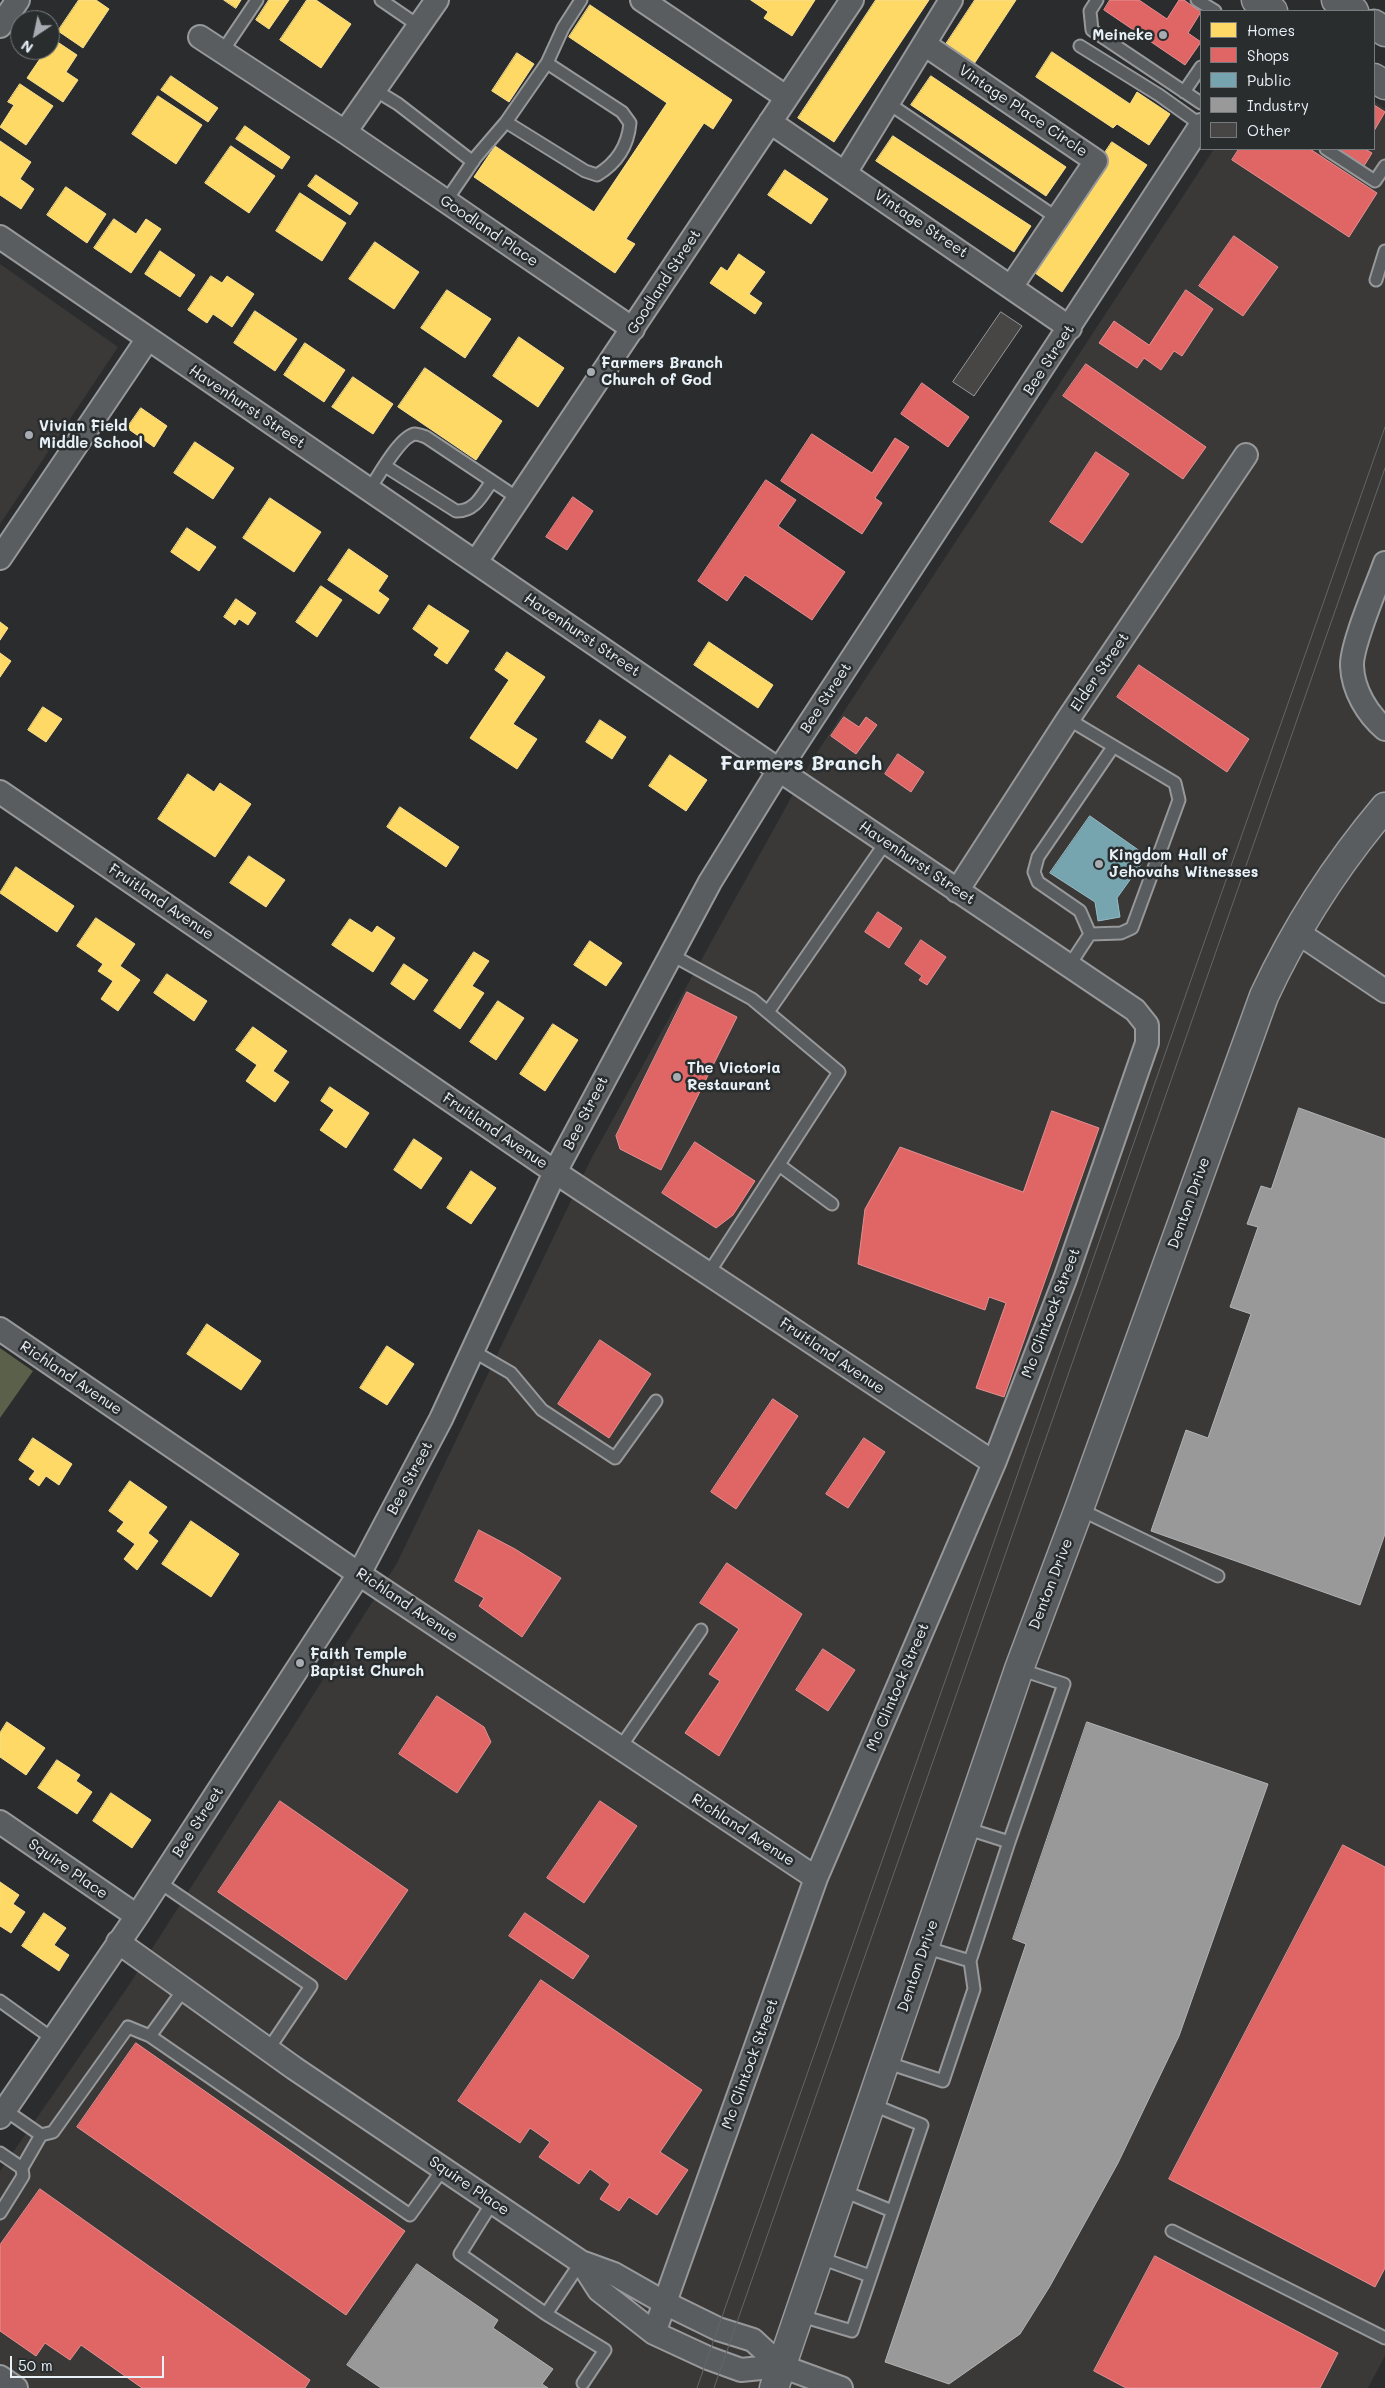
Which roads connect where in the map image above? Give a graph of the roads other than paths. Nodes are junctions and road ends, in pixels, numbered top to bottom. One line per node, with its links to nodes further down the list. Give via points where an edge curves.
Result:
1 (18, 0): 16 (street)
2 (257, 0): 21 (lane)
3 (381, 0): 17 (lane)
4 (437, 0): 17 (street)
5 (581, 0): 22 (lane, via 563,28)
6 (642, 0): 26 (street)
7 (852, 0): 26 (street, Goodland Street)
8 (951, 0): 19 (street)
9 (1097, 0): 25 (lane, via 1090,11 1092,30)
10 (1198, 0): 13 (lane)
11 (1256, 0): 14 (street)
12 (1336, 0): 15 (street)
13 (1213, 10)
14 (1272, 10)
15 (1352, 10)
16 (0, 26)
17 (419, 26): 24 (street)
18 (200, 37): 21 (street, Goodland Place)
19 (924, 44): 28 (street); 39 (street, Vintage Place Circle, via 1096,161)
20 (1080, 46): 31 (lane)
21 (222, 52): 33 (street, Goodland Place)
22 (548, 64): 29 (lane); 29 (lane, via 622,112 630,123 629,138 622,152 610,167 597,175 585,171)
23 (1200, 68): 25 (lane)
24 (375, 90): 33 (street); 35 (lane)
25 (1184, 92): 27 (lane)
26 (786, 97): 30 (street, Goodland Street)
27 (1200, 102)
28 (888, 103): 37 (street); 39 (lane)
29 (506, 122): 35 (lane)
30 (770, 122): 37 (street, Vintage Street); 45 (street, Goodland Street)
31 (1200, 124)
32 (1200, 127): 44 (street, Bee Street)
33 (345, 132): 38 (street, Goodland Place)
34 (1328, 150): 36 (lane, via 1374,181)
35 (472, 162): 38 (lane)
36 (1385, 166)
37 (845, 173): 43 (street, Vintage Street)
38 (446, 201): 45 (street, Goodland Place)
39 (1057, 218): 43 (street, Vintage Place Circle)
40 (0, 237): 46 (street, Havenhurst Street)
41 (1385, 251): 42 (lane)
42 (1376, 280)
43 (1011, 287): 44 (street, Vintage Street)
44 (1070, 328): 58 (street, Bee Street)
45 (633, 329): 51 (street, Goodland Street)
46 (147, 340): 50 (street, Havenhurst Street); 52 (street)
47 (1246, 455): 55 (street, Elder Street)
48 (385, 466): 49 (lane, via 456,510 466,511 474,506); 49 (lane, via 400,444 408,436 416,434 426,437); 50 (lane)
49 (492, 481): 51 (lane)
50 (369, 490): 53 (street, Havenhurst Street)
51 (519, 499): 53 (street, Goodland Street)
52 (0, 558)
53 (476, 562): 58 (street, Havenhurst Street)
54 (1385, 563): 56 (street, via 1352,664 1355,685 1366,709)
55 (1068, 719): 57 (lane); 62 (street, Elder Street)
56 (1385, 729)
57 (1113, 748): 64 (lane, via 1038,858 1034,872 1038,882 1080,911); 64 (lane, via 1175,783 1179,800 1132,928 1121,933)
58 (779, 770): 61 (street, Havenhurst Street); 65 (street, Bee Street)
59 (0, 792): 71 (street, Fruitland Avenue)
60 (1385, 807): 63 (street, Denton Drive, via 1344,858)
61 (886, 842): 62 (street, Havenhurst Street); 68 (lane)
62 (957, 891): 66 (street, Havenhurst Street)
63 (1296, 932): 67 (street); 78 (street, Denton Drive, via 1264,996)
64 (1090, 934): 66 (lane)
65 (670, 954): 68 (lane, via 752,999); 71 (street, Bee Street)
66 (1069, 966): 69 (street, Havenhurst Street, via 1136,1010 1147,1025)
67 (1385, 991)
68 (768, 1012): 70 (lane, via 839,1072)
69 (1147, 1043): 77 (street, Mc Clintock Street, via 1065,1279)
70 (779, 1166): 72 (lane); 73 (lane)
71 (555, 1172): 73 (street, Fruitland Avenue); 75 (street, Bee Street)
72 (832, 1204)
73 (708, 1274): 77 (street, Fruitland Avenue)
74 (0, 1329): 79 (street, Richland Avenue)
75 (473, 1351): 76 (lane, via 511,1373 542,1410 615,1458); 79 (street, Bee Street)
76 (656, 1401)
77 (994, 1463): 87 (street, Mc Clintock Street)
78 (1080, 1509): 80 (lane); 82 (street, Denton Drive)
79 (359, 1574): 83 (street, Richland Avenue); 88 (street, Bee Street)
80 (1218, 1576)
81 (701, 1630): 83 (lane)
82 (1019, 1670): 85 (street, Denton Drive); 86 (lane, via 1064,1684)
83 (620, 1748): 87 (street, Richland Avenue)
84 (0, 1822): 89 (street, Squire Place)
85 (965, 1828): 86 (lane); 91 (street, Denton Drive)
86 (1009, 1842): 92 (lane)
87 (816, 1878): 113 (street, Mc Clintock Street)
88 (159, 1882): 89 (street, Bee Street); 97 (lane, via 311,1986)
89 (137, 1916): 90 (street, Bee Street)
90 (118, 1942): 93 (street, Squire Place); 96 (street, Bee Street)
91 (924, 1948): 92 (lane); 98 (street, Denton Drive)
92 (970, 1960): 98 (lane, via 974,1989 943,2081)
93 (184, 1989): 95 (lane); 97 (street, Squire Place)
94 (0, 2001): 96 (lane)
95 (150, 2036): 101 (lane, via 128,2028 53,2132); 104 (lane, via 410,2215)
96 (53, 2038): 100 (street, Bee Street)
97 (268, 2050): 104 (street, Squire Place)
98 (885, 2062): 99 (street, Denton Drive)
99 (871, 2104): 105 (street, Denton Drive); 107 (lane, via 922,2125)
100 (2, 2114): 101 (lane)
101 (41, 2136): 103 (lane)
102 (0, 2153): 103 (lane)
103 (22, 2168): 108 (lane, via 24,2176)
104 (444, 2169): 106 (street, Squire Place)
105 (841, 2190): 107 (lane); 110 (street, Denton Drive)
106 (492, 2202): 111 (street, Squire Place); 114 (lane, via 460,2254)
107 (892, 2211): 112 (lane)
108 (0, 2212)
109 (1172, 2231): 117 (lane)
110 (818, 2257): 112 (lane); 115 (street, Denton Drive)
111 (581, 2262): 113 (street, Squire Place, via 614,2274); 114 (lane); 116 (street, via 599,2290)
112 (870, 2276): 115 (lane, via 852,2331)
113 (665, 2303): 116 (street, Mc Clintock Street); 118 (street, Squire Place, via 718,2329 753,2340)
114 (546, 2314): 120 (lane, via 605,2350)
115 (798, 2315): 118 (street, Denton Drive)
116 (654, 2333): 118 (street, via 741,2370)
117 (1385, 2338)
118 (777, 2377): 122 (street, Squire Place)
119 (0, 2378): 121 (street)
120 (583, 2383)
121 (16, 2388)
122 (841, 2388)

